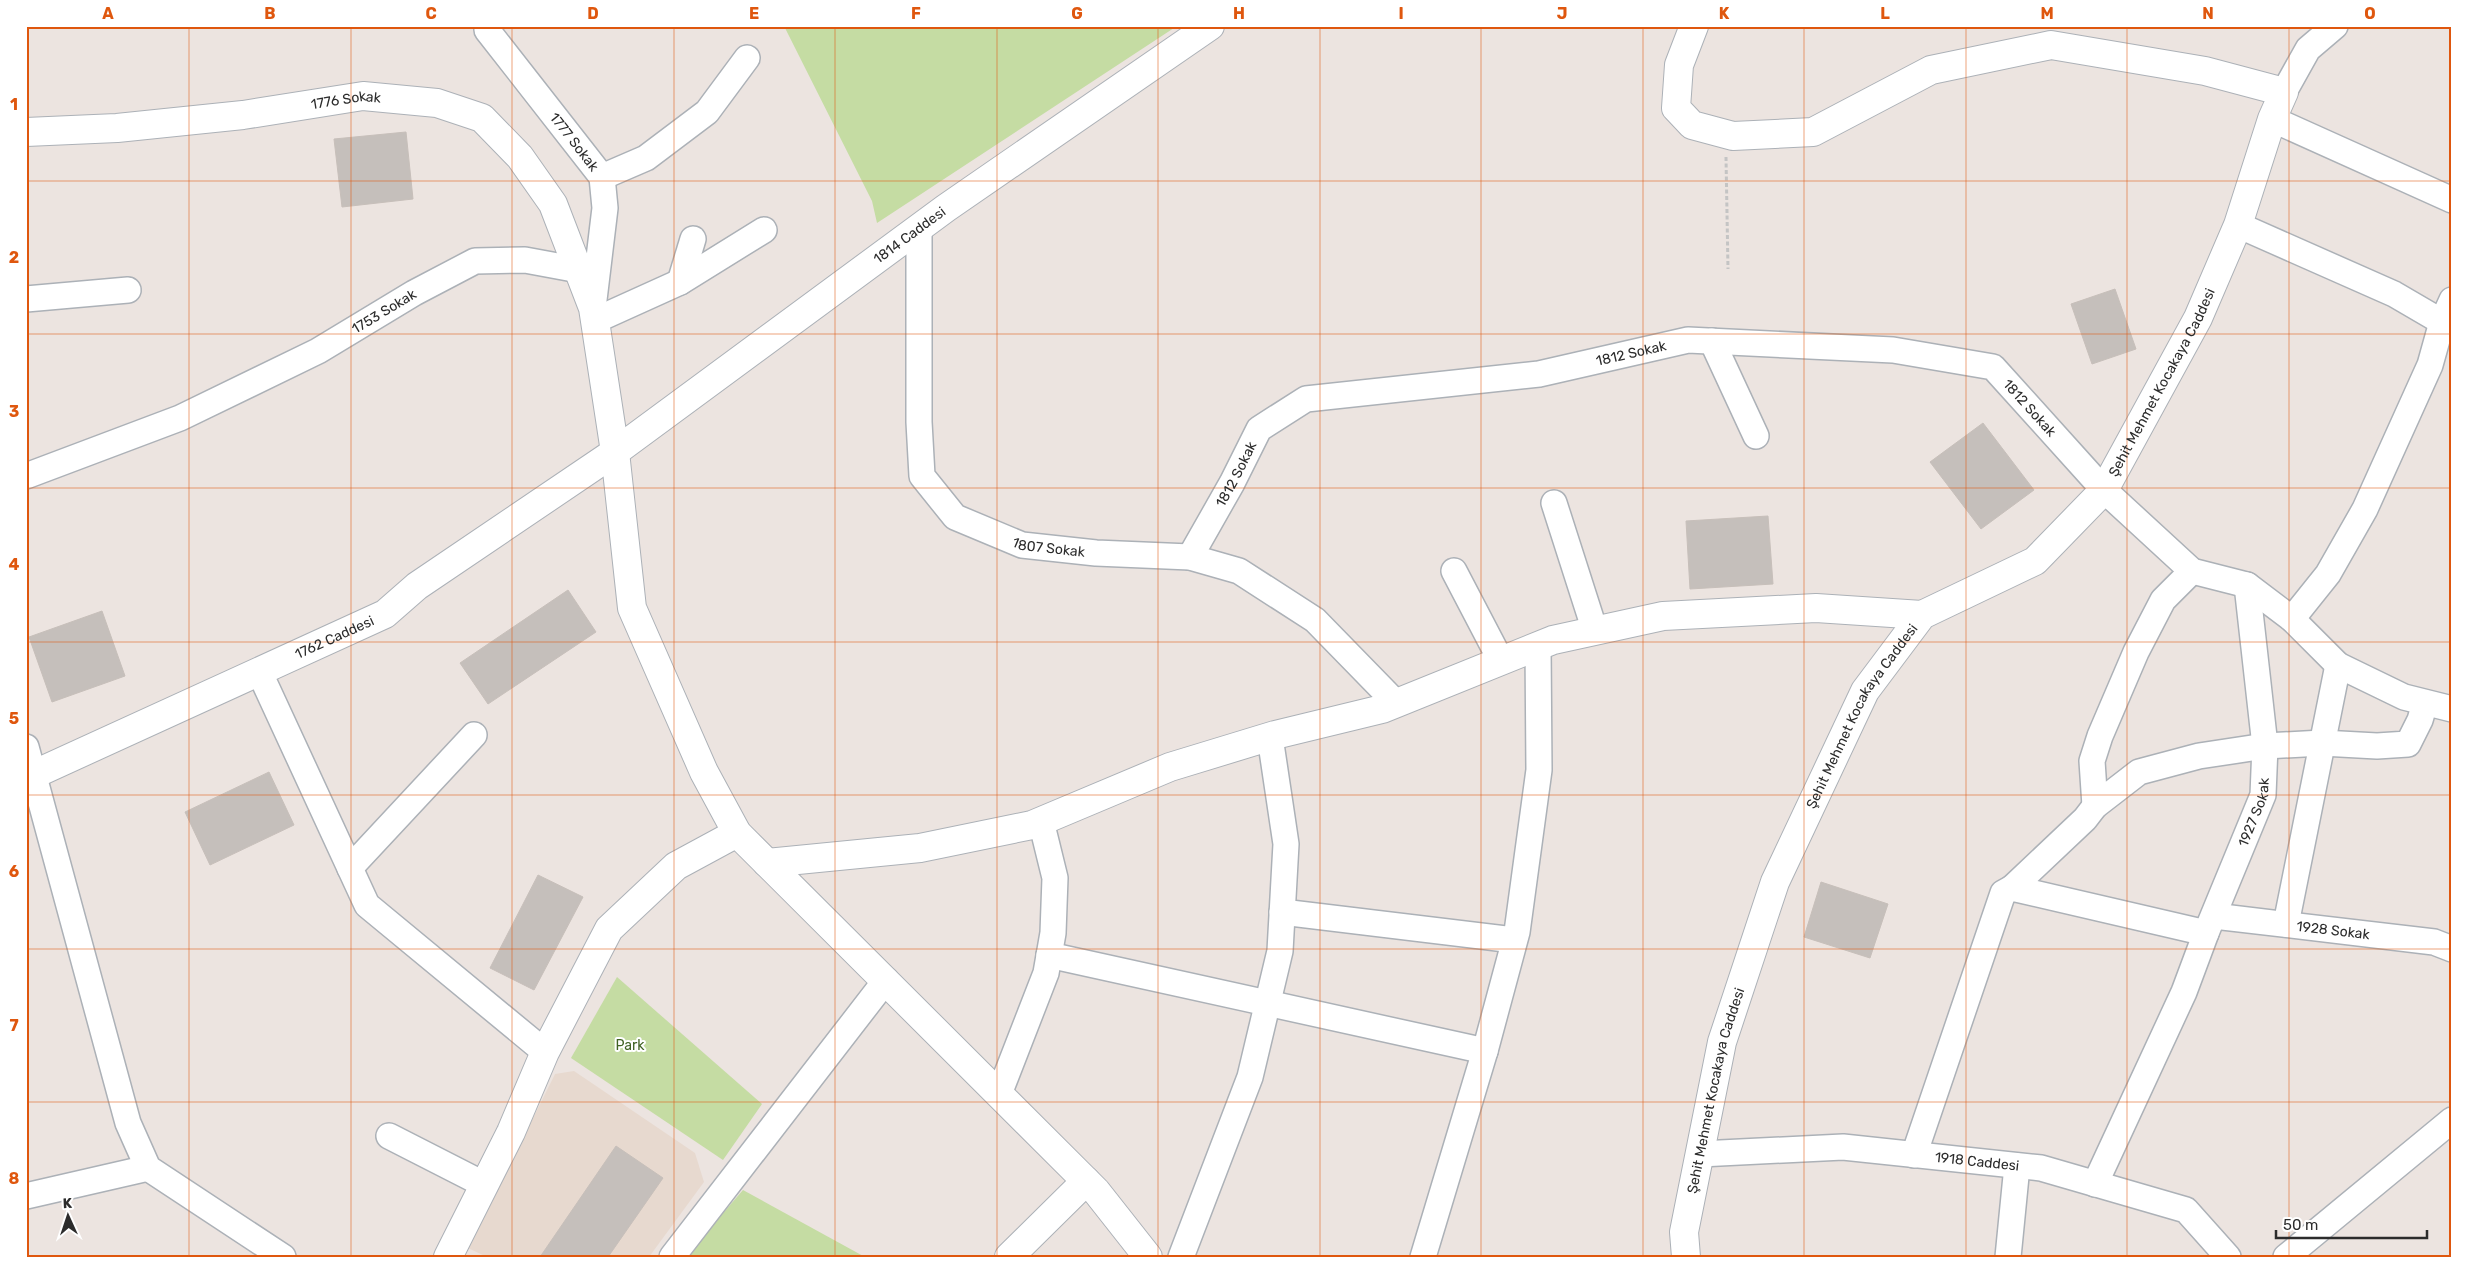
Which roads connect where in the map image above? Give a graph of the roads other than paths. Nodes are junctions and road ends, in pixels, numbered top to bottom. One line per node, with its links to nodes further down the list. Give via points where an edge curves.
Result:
1 (487, 26): 9 (street, 1777 Sokak)
2 (1210, 26): 12 (street, 1814 Caddesi)
3 (1694, 26): 6 (street, via 1679,65 1676,108 1692,125 1733,136 1813,132 1932,70 2051,45 2205,71)
4 (2335, 26): 6 (street, via 2308,49)
5 (747, 58): 9 (street, via 707,112 646,158)
6 (2284, 92): 7 (street, Şehit Mehmet Kocakaya Caddesi)
7 (2272, 119): 10 (street); 11 (street, Şehit Mehmet Kocakaya Caddesi)
8 (26, 132): 15 (street, 1776 Sokak, via 117,128 243,115 363,96 437,103 482,118 520,157 553,204)
9 (602, 177): 20 (street, 1777 Sokak, via 605,208)
10 (2452, 200)
11 (2238, 225): 19 (street, via 2394,294); 25 (street, Şehit Mehmet Kocakaya Caddesi, via 2198,318)
12 (919, 228): 23 (street, 1814 Caddesi); 27 (street, 1807 Sokak, via 922,476 955,517 1022,544 1096,553)
13 (764, 230): 16 (street)
14 (693, 239): 16 (street)
15 (579, 270): 20 (street); 24 (street, 1753 Sokak, via 525,260 475,261 414,293 318,351 180,418)
16 (680, 282): 20 (street)
17 (128, 290): 18 (street)
18 (26, 298)
19 (2447, 311): 32 (street, via 2430,365 2366,509 2328,574)
20 (594, 314): 23 (street)
21 (1712, 341): 22 (street); 25 (street, 1812 Sokak, via 1893,350 1993,367); 27 (street, 1812 Sokak, via 1688,340 1539,374 1306,399 1259,429)
22 (1756, 436)
23 (615, 452): 37 (street, 1762 Caddesi, via 417,586 384,614); 49 (street, via 632,608 704,772)
24 (26, 476)
25 (2104, 490): 29 (street); 31 (street, Şehit Mehmet Kocakaya Caddesi, via 2035,561)
26 (1554, 503): 33 (street)
27 (1190, 557): 39 (street, 1807 Sokak, via 1239,571 1315,620)
28 (1454, 571): 35 (street)
29 (2192, 571): 30 (street); 47 (street, via 2163,600 2136,652 2100,736 2092,761)
30 (2248, 585): 32 (street); 44 (street, 1927 Sokak)
31 (1922, 614): 33 (street, via 1816,608 1663,616); 66 (street, Şehit Mehmet Kocakaya Caddesi, via 1865,691 1775,882 1722,1042)
32 (2292, 619): 36 (street)
33 (1595, 631): 34 (street)
34 (1538, 646): 35 (street); 56 (street, via 1539,770)
35 (1501, 661): 39 (street)
36 (2338, 665): 38 (street, via 2404,697); 43 (street)
37 (259, 671): 46 (street, 1762 Caddesi); 51 (street)
38 (2425, 703): 40 (street); 43 (street, via 2408,744)
39 (1396, 704): 42 (street)
40 (2452, 709)
41 (474, 735): 51 (street)
42 (1270, 737): 48 (street, via 1170,767); 53 (street, via 1286,844)
43 (2322, 743): 44 (street); 55 (street)
44 (2265, 746): 47 (street, via 2199,756 2139,772); 54 (street, 1927 Sokak, via 2263,795)
45 (26, 747): 46 (street)
46 (31, 776): 69 (street, via 128,1123)
47 (2096, 806): 52 (street)
48 (1041, 821): 50 (street, via 920,848); 58 (street, via 1055,878 1054,933)
49 (737, 833): 50 (street); 62 (street, via 676,866 609,929)
50 (767, 863): 59 (street)
51 (350, 868): 62 (street, via 367,905)
52 (2012, 888): 54 (street, 1928 Sokak); 67 (street, via 2003,893 1999,901)
53 (1282, 912): 56 (street); 60 (street, via 1280,950)
54 (2210, 924): 55 (street, 1928 Sokak); 71 (street, 1927 Sokak, via 2184,992)
55 (2286, 924): 57 (street, 1928 Sokak)
56 (1514, 940): 61 (street)
57 (2450, 945)
58 (1049, 955): 60 (street); 63 (street, via 1046,973)
59 (886, 980): 63 (street); 76 (street)
60 (1267, 1003): 61 (street); 79 (street, via 1250,1077)
61 (1485, 1051): 80 (street)
62 (545, 1052): 72 (street)
63 (998, 1094): 70 (street)
64 (2452, 1120): 84 (street)
65 (389, 1136): 72 (street)
66 (1700, 1154): 67 (street, 1918 Caddesi, via 1843,1147); 81 (street, Şehit Mehmet Kocakaya Caddesi, via 1684,1232)
67 (1914, 1154): 68 (street, 1918 Caddesi)
68 (2018, 1166): 71 (street, 1918 Caddesi, via 2041,1168); 82 (street)
69 (148, 1168): 73 (street); 74 (street)
70 (1086, 1181): 77 (street); 78 (street)
71 (2095, 1184): 83 (street, 1918 Caddesi, via 2186,1210)
72 (484, 1185): 75 (street)
73 (26, 1196)
74 (283, 1257)
75 (448, 1257)
76 (672, 1257)
77 (1009, 1257)
78 (1148, 1257)
79 (1181, 1257)
80 (1423, 1257)
81 (1686, 1257)
82 (2008, 1257)
83 (2228, 1257)
84 (2286, 1257)

